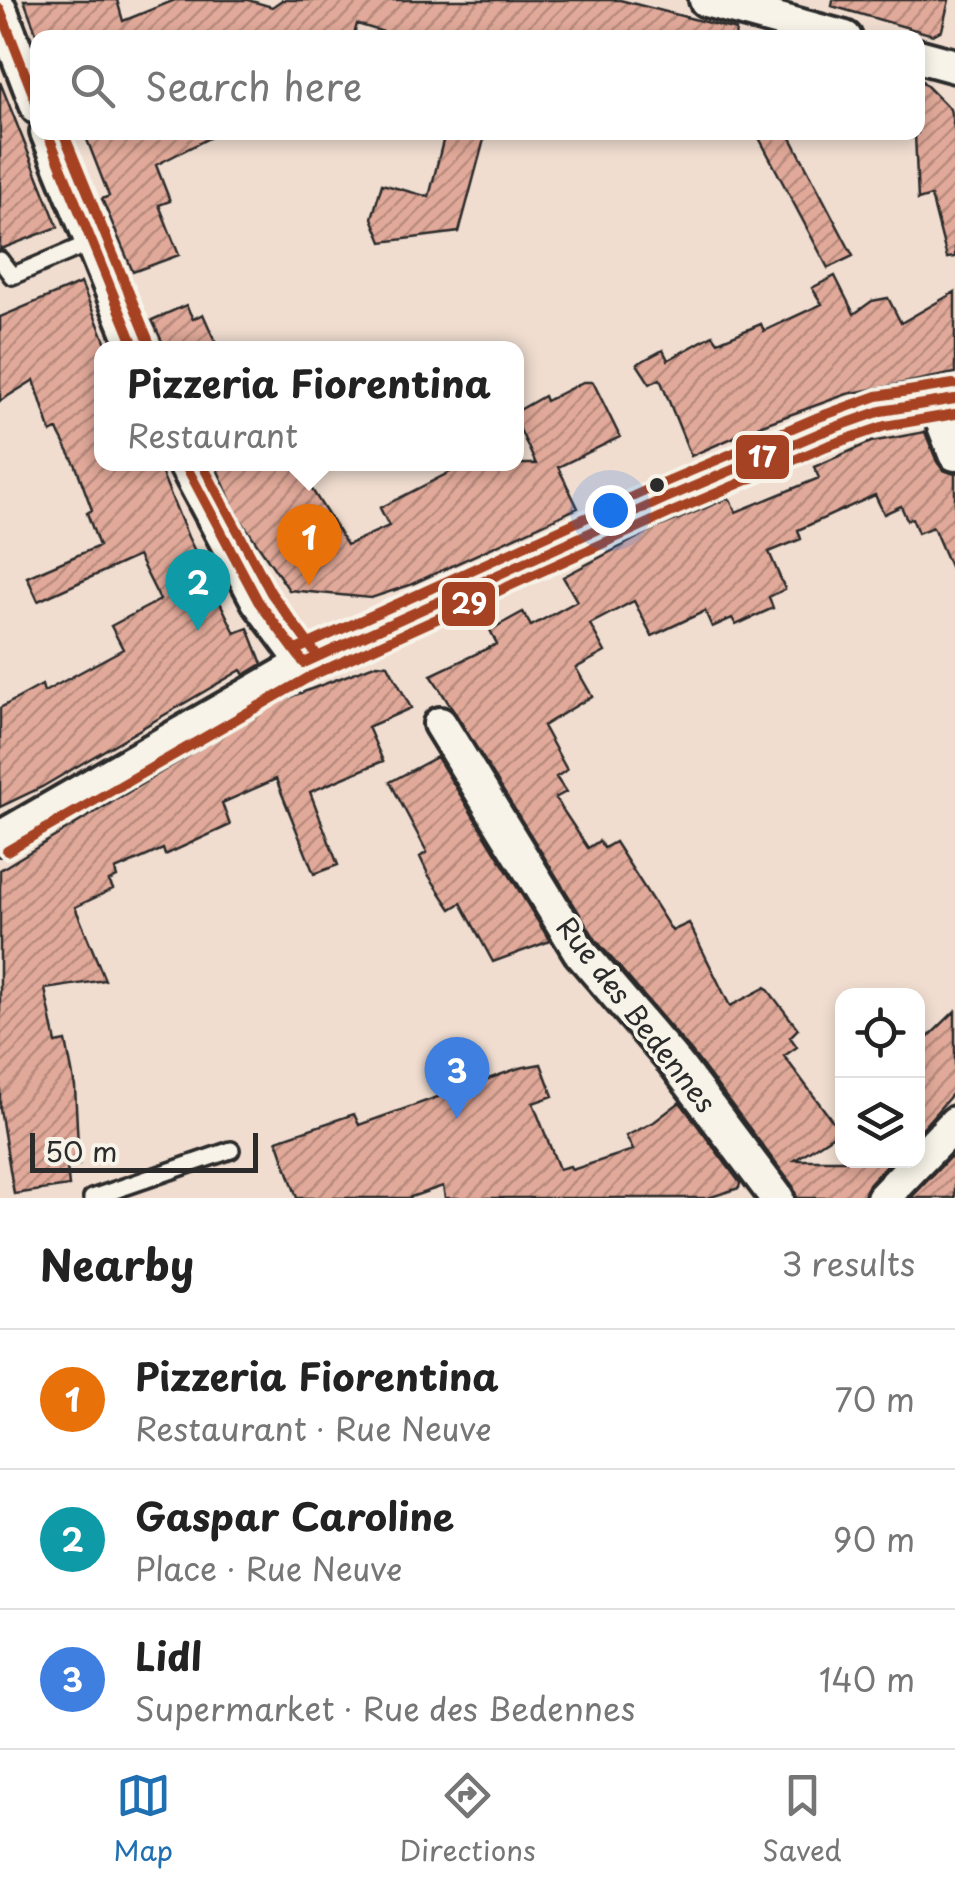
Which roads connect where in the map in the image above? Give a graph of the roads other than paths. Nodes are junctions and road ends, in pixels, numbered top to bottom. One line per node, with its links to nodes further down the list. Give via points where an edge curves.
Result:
1 (706, 0): 3 (street)
2 (0, 9): 6 (street)
3 (816, 30)
4 (925, 58): 5 (street)
5 (955, 66)
6 (30, 87)
7 (51, 140): 8 (street)
8 (92, 242): 9 (lane, via 12,276); 10 (street)
9 (0, 260)
10 (132, 341)
11 (945, 400): 12 (street); 14 (street, via 881,411 822,432)
12 (955, 454)
13 (189, 471): 14 (street, via 258,602)
14 (304, 663): 16 (street)
15 (440, 724): 19 (street, Rue des Bedennes, via 580,952 676,1064)
16 (0, 838)
17 (955, 1123): 21 (street)
18 (231, 1150): 20 (lane)
19 (771, 1197)
20 (92, 1198)
21 (883, 1198)

